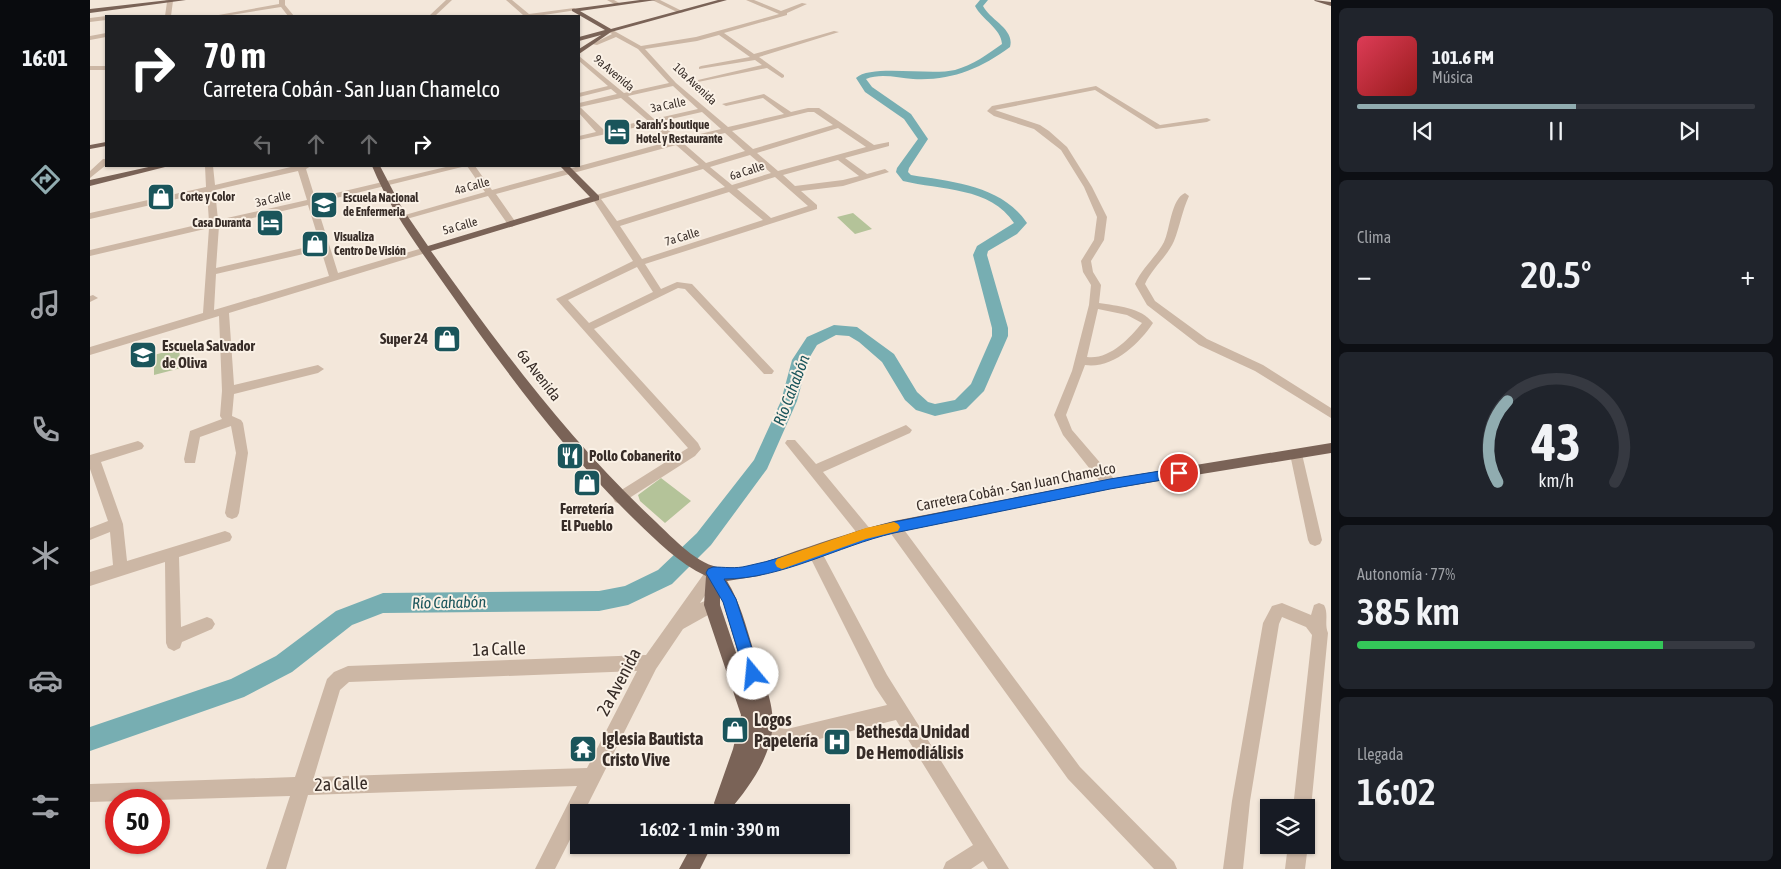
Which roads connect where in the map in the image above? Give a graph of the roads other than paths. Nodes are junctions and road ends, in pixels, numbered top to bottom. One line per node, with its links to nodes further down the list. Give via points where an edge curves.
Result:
1 (182, 0): 9 (main road)
2 (449, 0): 22 (street)
3 (509, 0): 23 (street)
4 (610, 0): 12 (street)
5 (654, 0): 12 (main road); 18 (street)
6 (724, 0): 18 (main road)
7 (749, 0): 19 (street)
8 (1317, 0): 14 (main road)
9 (169, 1): 10 (main road); 20 (street)
10 (150, 2): 16 (main road)
11 (282, 2): 17 (street); 21 (street)
12 (618, 4): 15 (main road)
13 (804, 4): 19 (street)
14 (1331, 4)
15 (574, 10): 24 (street); 27 (main road, 10a Avenida)
16 (90, 11)
17 (231, 12)
18 (681, 12): 27 (main road)
19 (784, 13): 29 (street)
20 (168, 15)
21 (291, 15)
22 (433, 15)
23 (525, 15)
24 (534, 15)
25 (105, 18): 26 (street)
26 (90, 20)
27 (609, 30): 30 (street, 10a Avenida); 33 (main road); 34 (main road)
28 (836, 32): 37 (street)
29 (720, 33): 35 (street); 37 (street)
30 (617, 34): 34 (street); 35 (street, 10a Avenida)
31 (105, 35): 32 (street)
32 (90, 38)
33 (580, 39)
34 (594, 44): 36 (main road)
35 (640, 48): 45 (street, 10a Avenida)
36 (580, 51)
37 (755, 57): 39 (street); 42 (street)
38 (580, 59): 46 (street, 9a Avenida)
39 (769, 66): 43 (street); 44 (street)
40 (90, 68): 41 (street)
41 (105, 68)
42 (701, 68)
43 (782, 76)
44 (700, 81)
45 (674, 84): 48 (street); 52 (street, 10a Avenida)
46 (614, 87): 47 (street); 48 (street, 9a Avenida)
47 (580, 95)
48 (623, 95): 50 (street); 54 (street, 9a Avenida)
49 (726, 104): 53 (street, via 764,96)
50 (580, 105)
51 (580, 110): 58 (street)
52 (703, 110): 54 (street, 3a Calle); 57 (street, 10a Avenida)
53 (790, 115): 56 (street, 4a Calle, via 816,110); 57 (street, 4a Calle)
54 (652, 120): 58 (street, 3a Calle); 60 (street, 9a Avenida)
55 (1207, 120): 104 (street, via 1159,127 1096,88 991,110 1046,133 1064,149 1088,187 1102,217 1099,240 1086,261 1096,285)
56 (838, 126): 64 (street); 65 (street, 5a Calle)
57 (727, 130): 60 (street, 4a Calle); 65 (street, 10a Avenida)
58 (601, 132): 59 (street, 3a Calle)
59 (580, 138)
60 (678, 142): 68 (street, 4a Calle); 69 (street, 9a Avenida)
61 (105, 144): 63 (main road)
62 (886, 144): 64 (street, 6a Calle)
63 (90, 147)
64 (873, 148): 66 (street, 6a Calle)
65 (752, 152): 69 (street, 5a Calle); 78 (street, 10a Avenida)
66 (839, 157): 78 (street, 6a Calle); 80 (street)
67 (105, 162): 79 (street)
68 (580, 166)
69 (706, 166): 84 (street, 9a Avenida); 88 (street, 5a Calle)
70 (161, 167): 81 (main road)
71 (210, 167): 83 (street)
72 (303, 167): 83 (street); 89 (street)
73 (376, 167): 82 (main road, 6a Avenida)
74 (458, 167): 82 (street, 3a Calle)
75 (472, 167): 86 (street)
76 (567, 169): 86 (street, 4a Calle); 88 (main road)
77 (884, 172): 80 (street)
78 (777, 174): 84 (street, 6a Calle); 85 (street, 10a Avenida)
79 (90, 176)
80 (865, 177): 85 (street)
81 (90, 183)
82 (384, 185): 89 (street, 3a Calle); 92 (main road, 6a Avenida)
83 (211, 188): 91 (street); 96 (street)
84 (732, 189): 93 (street, 9a Avenida); 95 (street, 6a Calle)
85 (793, 189): 90 (street, 10a Avenida)
86 (490, 194): 92 (street, 4a Calle); 94 (street)
87 (1185, 196): 113 (street, via 1169,242 1140,284 1144,293 1151,303 1203,342 1259,368)
88 (596, 198): 94 (main road, 5a Calle); 95 (street)
89 (313, 202): 96 (street, 3a Calle); 97 (street)
90 (814, 207): 93 (street, 7a Calle)
91 (90, 216)
92 (403, 217): 98 (main road, 6a Avenida)
93 (770, 222): 100 (street, 7a Calle)
94 (512, 224): 98 (main road, 5a Calle)
95 (616, 224): 100 (street)
96 (214, 225): 99 (street, 3a Calle); 101 (street)
97 (324, 246): 101 (street); 102 (street)
98 (426, 250): 102 (street, 5a Calle); 124 (main road, 6a Avenida, via 473,318 559,430)
99 (90, 253)
100 (638, 263): 103 (street); 107 (street, 7a Calle, via 561,299)
101 (211, 272): 106 (street)
102 (334, 277): 105 (street, 5a Calle)
103 (659, 293): 107 (street); 111 (street, via 688,286)
104 (1094, 305): 109 (street); 109 (street, via 1128,313 1148,323 1124,347 1104,359 1096,362)
105 (224, 311): 106 (street, 5a Calle); 112 (street)
106 (208, 316): 108 (street, 5a Calle)
107 (587, 328): 124 (street, via 694,446)
108 (90, 351)
109 (1080, 360): 123 (street, via 1060,416 1067,432)
110 (318, 369): 112 (street)
111 (768, 371)
112 (228, 391): 114 (street, via 226,416)
113 (1331, 414)
114 (229, 421): 120 (street, via 194,434); 125 (street, via 237,423 242,453)
115 (906, 430): 122 (street)
116 (791, 443): 122 (street)
117 (138, 446): 121 (street)
118 (1331, 448): 119 (main road, Carretera Cobán - San Juan Chamelco)
119 (1296, 454): 123 (main road, Carretera Cobán - San Juan Chamelco); 131 (street)
120 (190, 459)
121 (92, 460): 126 (street)
122 (814, 470): 129 (street)
123 (1110, 484): 127 (main road, Carretera Cobán - San Juan Chamelco)
124 (620, 498): 135 (main road, 6a Avenida)
125 (232, 513)
126 (116, 524): 128 (street); 134 (street)
127 (894, 527): 129 (main road, Carretera Cobán - San Juan Chamelco); 158 (street, via 1074,774)
128 (90, 534)
129 (866, 534): 133 (main road, Carretera Cobán - San Juan Chamelco)
130 (226, 536): 132 (street)
131 (1315, 540)
132 (172, 552): 134 (street); 139 (street, via 174,640)
133 (815, 553): 135 (main road, Carretera Cobán - San Juan Chamelco, via 746,573); 143 (street)
134 (121, 568): 136 (street)
135 (706, 570): 137 (main road); 140 (street, 2a Avenida); 144 (main road, 6a Avenida, via 730,599 764,711)
136 (90, 579)
137 (712, 605): 140 (street); 144 (main road)
138 (1319, 610): 141 (street)
139 (207, 624)
140 (674, 626): 142 (street, 2a Avenida)
141 (1317, 628): 148 (street, via 1320,633); 159 (street, via 1311,622 1282,610 1277,611 1272,623 1241,801)
142 (650, 663): 145 (street, 2a Avenida); 146 (street, 1a Calle, via 348,674 333,685)
143 (898, 711): 144 (street, via 787,738); 150 (street)
144 (756, 735): 149 (main road, via 757,754)
145 (592, 777): 146 (street, 2a Calle); 154 (street, 2a Avenida)
146 (303, 785): 147 (street, 2a Calle); 153 (street)
147 (90, 793)
148 (1303, 799)
149 (725, 804)
150 (986, 848): 156 (street); 157 (street)
151 (697, 854): 155 (main road)
152 (1297, 854): 160 (street)
153 (276, 869)
154 (544, 869)
155 (689, 869)
156 (953, 869)
157 (999, 869)
158 (1167, 869)
159 (1233, 869)
160 (1295, 869)

